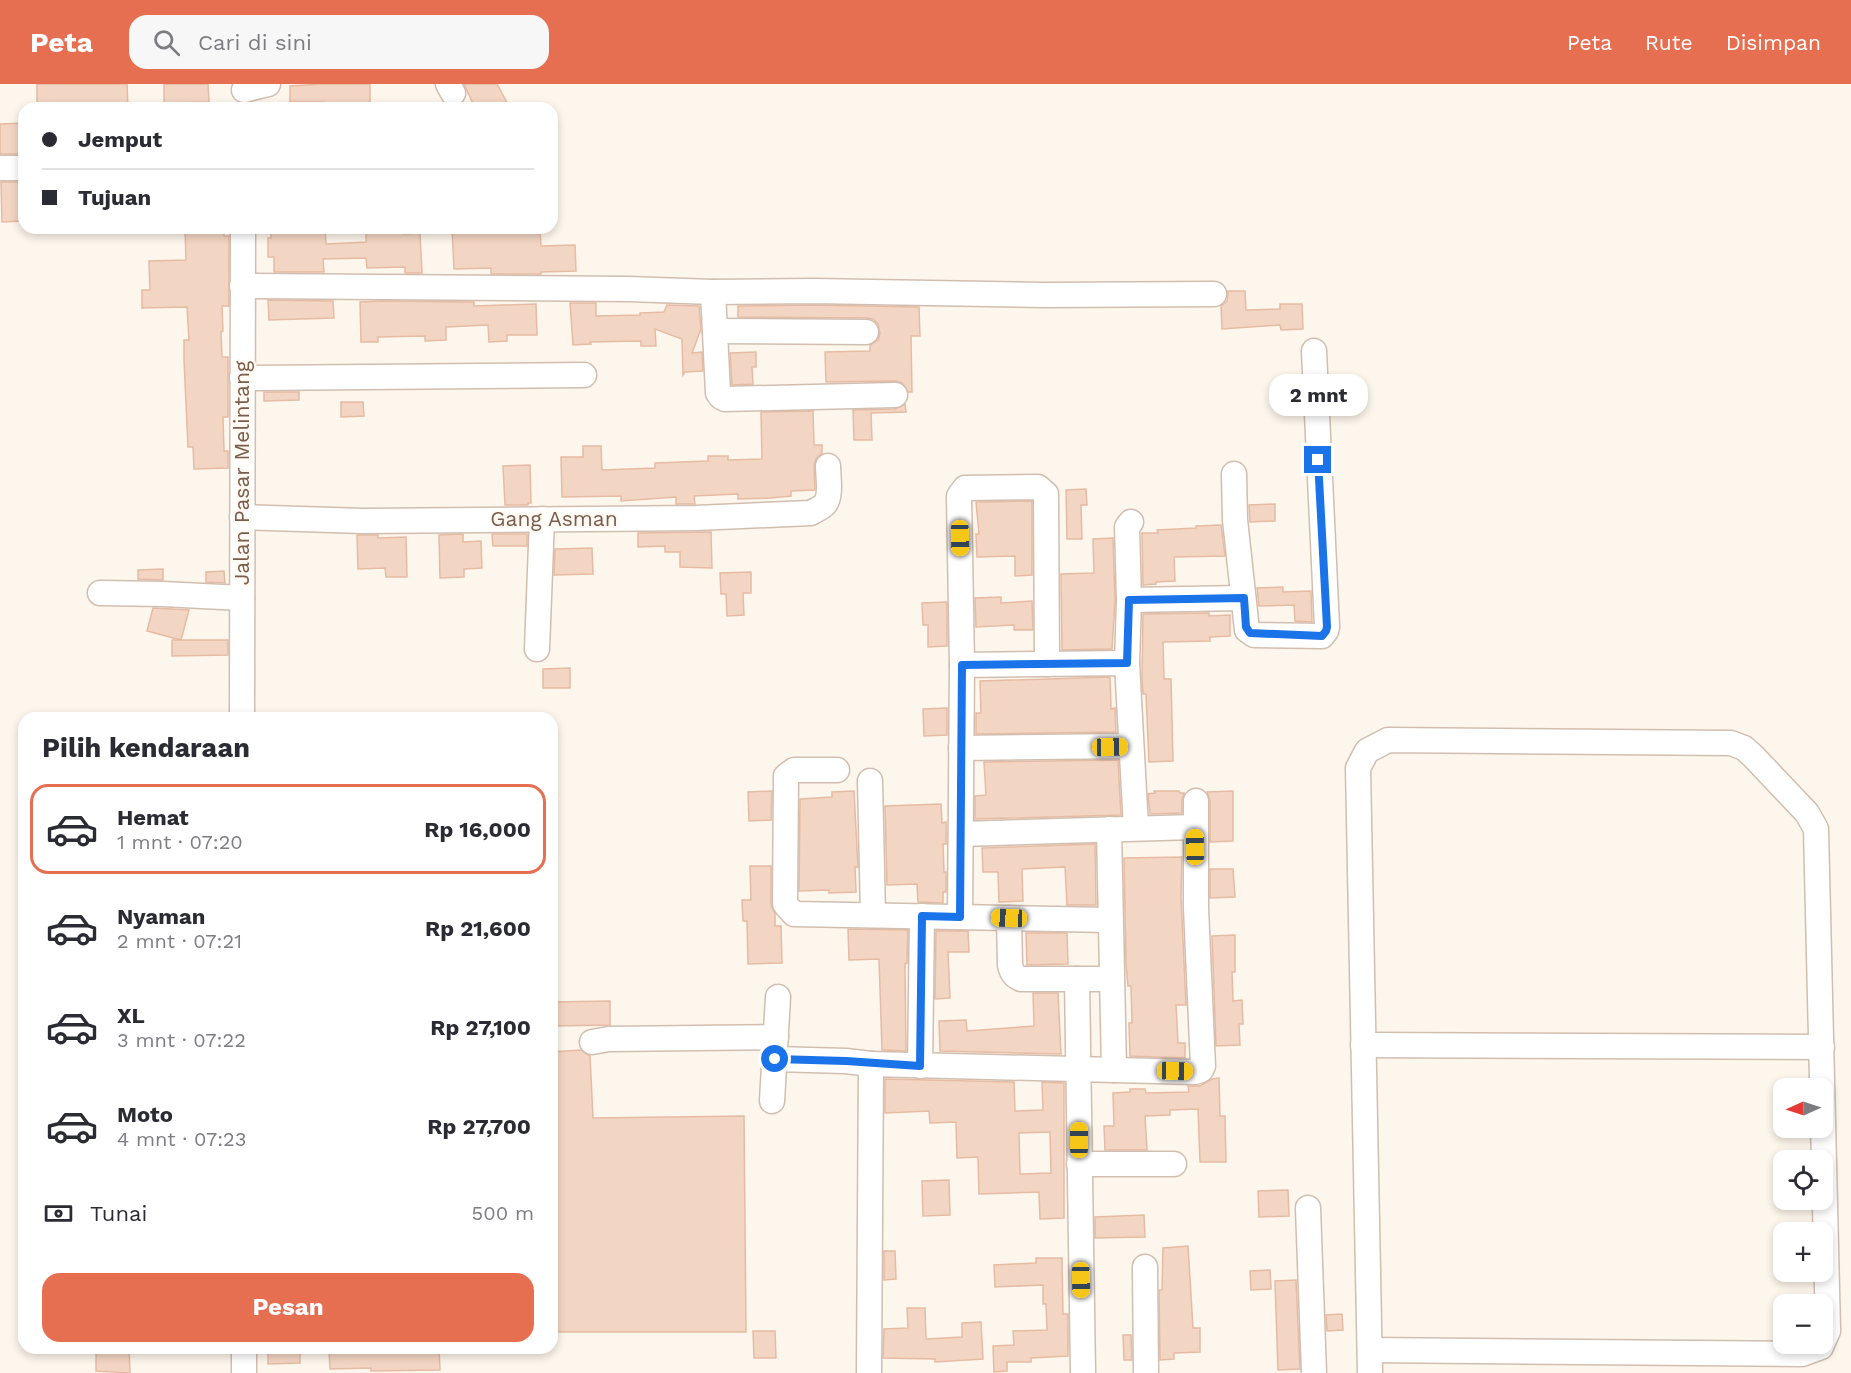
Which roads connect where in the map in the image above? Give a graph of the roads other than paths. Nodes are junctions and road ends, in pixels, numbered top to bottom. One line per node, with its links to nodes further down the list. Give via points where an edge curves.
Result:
1 (268, 84): 2 (street)
2 (244, 94)
3 (0, 168): 4 (street)
4 (18, 168)
5 (243, 234): 6 (street, Jalan Pasar Melintang)
6 (242, 286): 7 (street); 13 (street, Jalan Pasar Melintang)
7 (713, 292): 8 (street); 9 (street)
8 (1214, 294)
9 (715, 331): 10 (street); 14 (street, via 718,393 723,398)
10 (866, 332)
11 (1314, 351): 22 (street, via 1326,631 1322,636 1250,633)
12 (584, 375): 13 (street)
13 (242, 378): 17 (street, Jalan Pasar Melintang)
14 (895, 395)
15 (828, 466): 18 (street, Gang Asman, via 825,504 811,513)
16 (1234, 474): 22 (street)
17 (242, 517): 18 (street, Gang Asman, via 363,521); 21 (street, Jalan Pasar Melintang)
18 (542, 519): 24 (street)
19 (1131, 522): 23 (street, via 1127,527)
20 (100, 593): 21 (street)
21 (242, 598): 28 (street, Jalan Pasar Melintang)
22 (1244, 598): 23 (street)
23 (1129, 600): 25 (street)
24 (537, 649)
25 (1127, 663): 26 (street); 29 (street)
26 (1047, 664): 27 (street); 27 (street, via 1046,494 1038,488 965,488 959,496)
27 (962, 665): 30 (street)
28 (242, 712)
29 (1131, 746): 30 (street); 35 (street)
30 (961, 748): 37 (street)
31 (837, 770): 38 (street, via 794,770 786,776 785,904 794,914)
32 (870, 781): 38 (street)
33 (1196, 801): 34 (street)
34 (1195, 827): 35 (street); 53 (street, via 1202,1068 1195,1072)
35 (1136, 828): 36 (street)
36 (1109, 829): 37 (street); 42 (street)
37 (961, 834): 40 (street)
38 (873, 915): 39 (street)
39 (922, 916): 40 (street); 51 (street)
40 (960, 917): 41 (street)
41 (1009, 918): 42 (street); 43 (street, via 1010,965 1015,977)
42 (1109, 920): 44 (street)
43 (1077, 979): 44 (street); 52 (street)
44 (1111, 979): 53 (street)
45 (777, 997): 49 (street)
46 (592, 1042): 49 (street)
47 (1363, 1045): 48 (street); 48 (street, via 1358,768 1367,751 1388,740 1463,740 1731,744 1749,752 1807,813 1816,829); 62 (street)
48 (1822, 1047): 59 (street)
49 (776, 1048): 50 (street); 54 (street)
50 (871, 1064): 51 (street); 64 (street)
51 (920, 1066): 52 (street)
52 (1079, 1069): 53 (street); 55 (street)
53 (1114, 1070)
54 (772, 1101)
55 (1079, 1164): 56 (street); 65 (street)
56 (1174, 1164)
57 (1308, 1208): 67 (street)
58 (1145, 1268): 66 (street)
59 (1827, 1294)
60 (244, 1354): 63 (street)
61 (1802, 1354): 62 (street)
62 (1370, 1361)
63 (244, 1373)
64 (868, 1373)
65 (1083, 1373)
66 (1146, 1373)
67 (1314, 1373)

